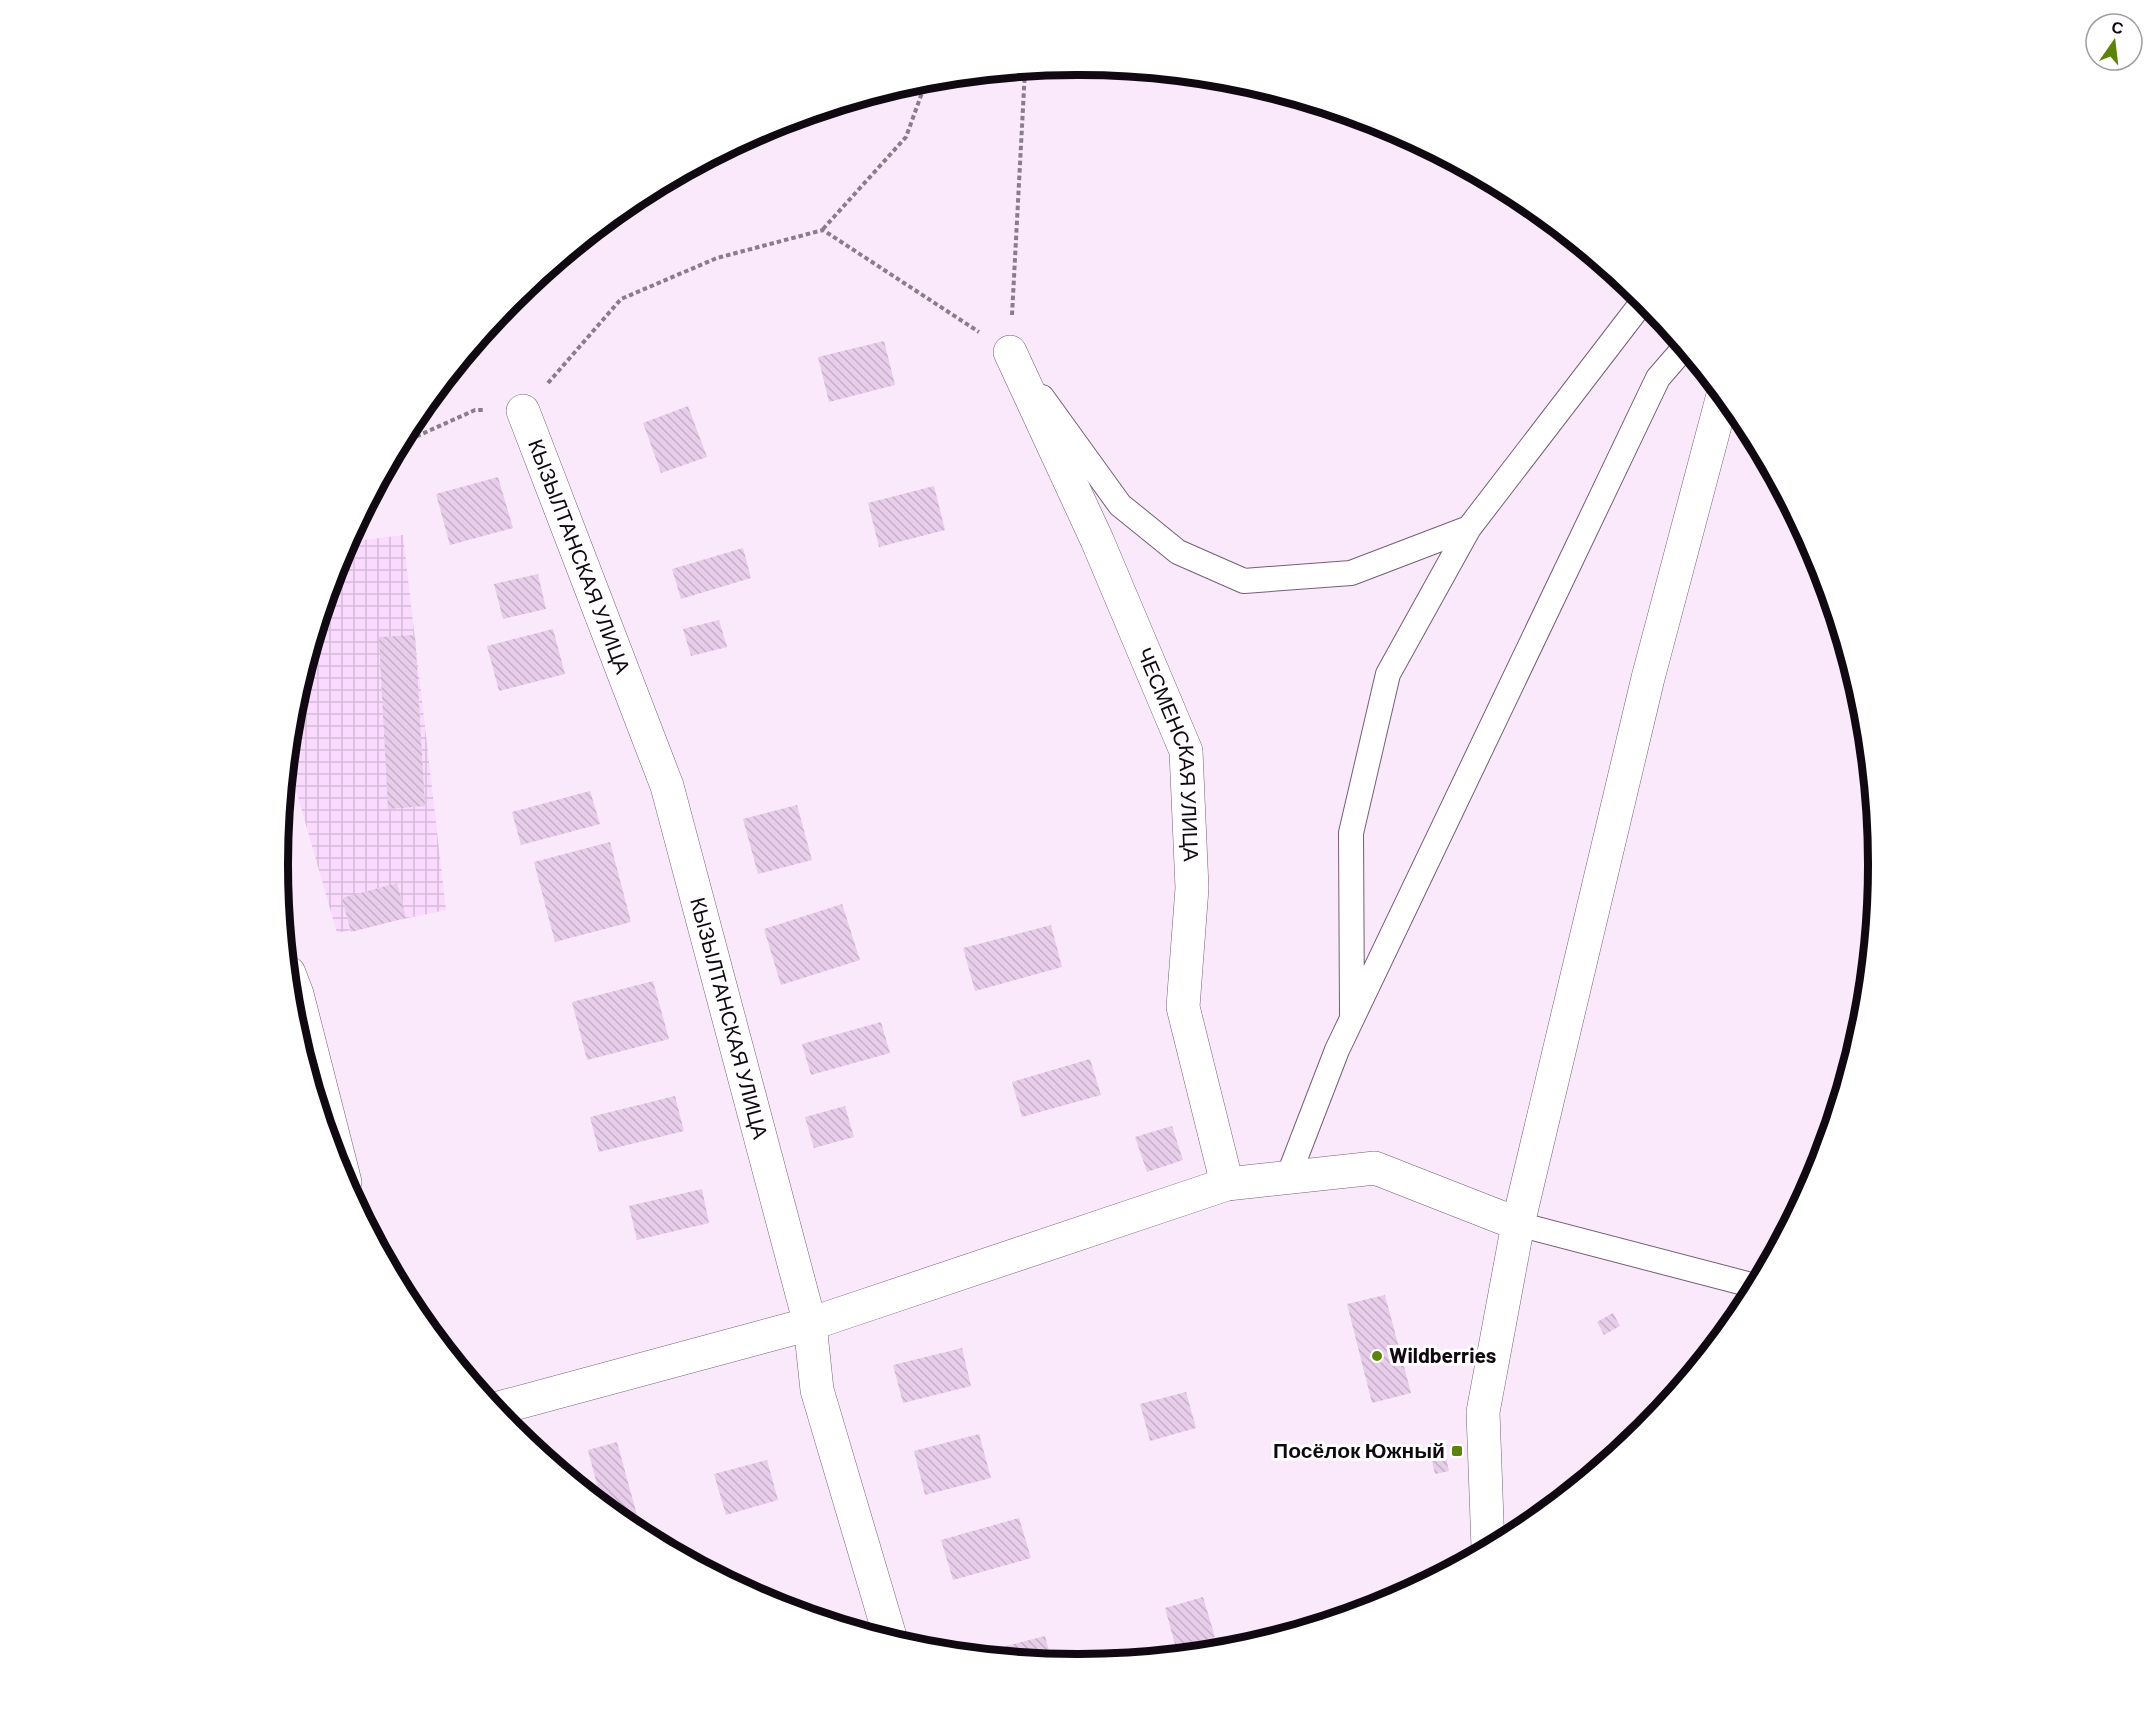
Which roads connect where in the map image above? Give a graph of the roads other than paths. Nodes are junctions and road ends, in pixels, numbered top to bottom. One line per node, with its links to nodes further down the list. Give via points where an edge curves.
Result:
1 (1638, 308): 6 (lane)
2 (1010, 352): 6 (lane, via 1120,505 1178,552 1244,581 1351,573); 11 (street, ЧЕСМЕНСКАЯ УЛИЦА, via 1097,540 1186,751 1192,888 1183,1007)
3 (1679, 353): 7 (lane, via 1658,378)
4 (1720, 406): 12 (street, via 1648,678)
5 (523, 411): 14 (street, КЫЗЫЛТАНСКАЯ УЛИЦА, via 667,786)
6 (1469, 528): 7 (lane, via 1388,674 1351,834)
7 (1352, 1020): 10 (lane)
8 (308, 1036): 9 (street)
9 (322, 1092)
10 (1288, 1177): 11 (street); 12 (street, via 1375,1168)
11 (1227, 1184): 14 (street)
12 (1518, 1224): 13 (lane); 16 (street, via 1484,1412)
13 (1746, 1285)
14 (810, 1324): 15 (street); 17 (street, КЫЗЫЛТАНСКАЯ УЛИЦА, via 817,1390)
15 (504, 1406)
16 (1488, 1539)
17 (888, 1630)

